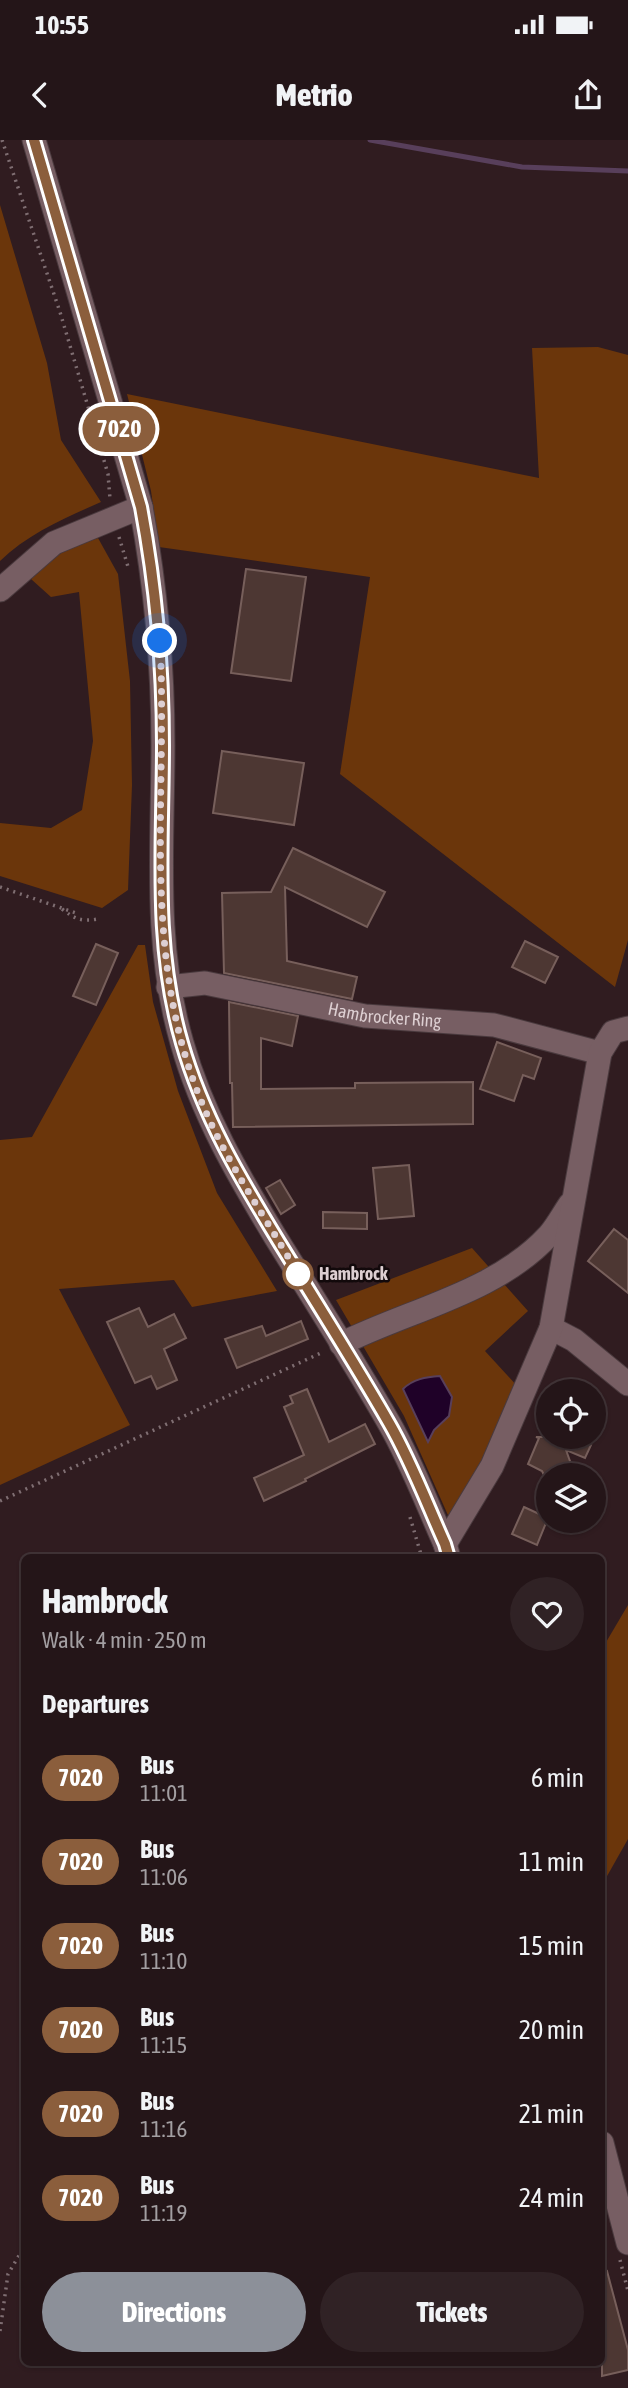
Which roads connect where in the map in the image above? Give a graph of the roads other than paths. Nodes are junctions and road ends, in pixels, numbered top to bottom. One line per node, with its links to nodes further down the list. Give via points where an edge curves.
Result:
1 (34, 140): 2 (street)
2 (141, 507): 3 (street, via 54,543); 4 (street, via 159,620 161,924)
3 (0, 590)
4 (168, 987): 6 (street, Hambrocker Ring, via 205,983 365,1016 494,1025); 9 (street, via 201,1102)
5 (628, 1028): 6 (street, via 613,1032)
6 (600, 1053): 7 (street)
7 (574, 1199): 8 (street); 9 (street, via 549,1235 470,1290)
8 (551, 1328): 10 (street, via 574,1340); 11 (street, via 492,1466)
9 (334, 1347): 11 (street, via 391,1426)
10 (628, 1384)
11 (447, 1551)
12 (605, 2155): 13 (street)
13 (628, 2243)

